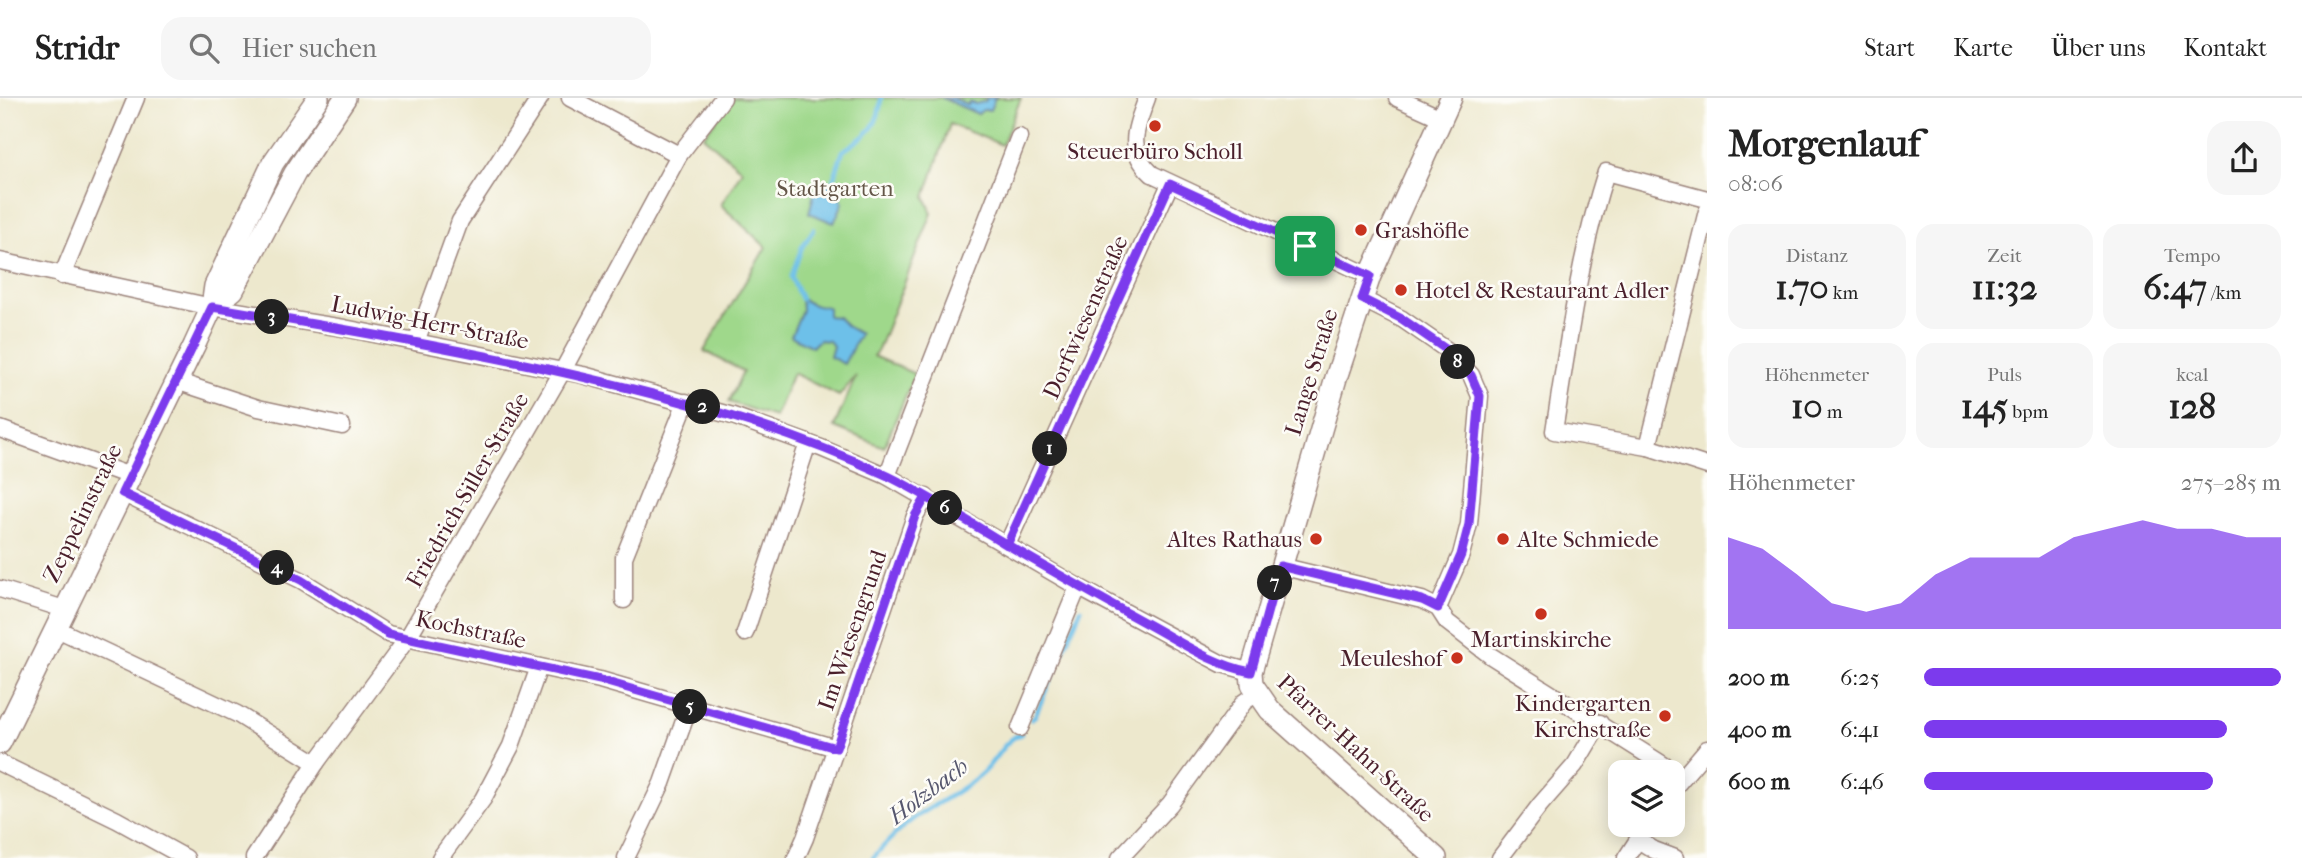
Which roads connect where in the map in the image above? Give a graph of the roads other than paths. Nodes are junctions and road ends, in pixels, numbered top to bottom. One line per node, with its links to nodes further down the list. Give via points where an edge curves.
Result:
1 (136, 98): 17 (street)
2 (318, 98): 20 (street, Zeppelinstraße, via 273,163 215,286)
3 (345, 98): 20 (street, Zeppelinstraße, via 295,173 233,290)
4 (540, 98): 21 (street, via 460,221)
5 (570, 98): 12 (street)
6 (723, 98): 12 (street, Friedrich-Siller-Straße)
7 (1147, 98): 13 (street, via 1136,128 1137,155 1152,174)
8 (1396, 98): 10 (street)
9 (1451, 98): 10 (street, Lange Straße)
10 (1441, 118): 18 (street, Lange Straße)
11 (1019, 137): 30 (street)
12 (678, 155): 22 (street, Friedrich-Siller-Straße)
13 (1170, 184): 18 (street); 33 (street, Dorfwiesenstraße)
14 (1707, 199): 28 (street, via 1606,173 1581,268 1554,431)
15 (1707, 211): 28 (street)
16 (0, 261): 17 (street, Ludwig-Herr-Straße)
17 (62, 276): 20 (street, Ludwig-Herr-Straße)
18 (1370, 276): 19 (street, Lange Straße)
19 (1362, 299): 34 (street, Lange Straße); 38 (street, via 1447,350 1471,375 1480,396 1469,524)
20 (212, 307): 21 (street, Ludwig-Herr-Straße); 23 (street, Zeppelinstraße)
21 (416, 342): 22 (street, Ludwig-Herr-Straße)
22 (562, 372): 24 (street, Ludwig-Herr-Straße); 41 (street, Friedrich-Siller-Straße)
23 (176, 381): 25 (street, via 258,408); 31 (street, Zeppelinstraße)
24 (686, 402): 27 (street, Ludwig-Herr-Straße); 37 (street, via 624,557)
25 (342, 426)
26 (0, 429): 31 (street, Kochstraße)
27 (808, 443): 30 (street, Ludwig-Herr-Straße); 40 (street)
28 (1648, 447): 29 (street)
29 (1707, 466)
30 (887, 476): 32 (street, Ludwig-Herr-Straße)
31 (126, 485): 39 (street, Zeppelinstraße); 41 (street, Kochstraße, via 301,580 388,634)
32 (926, 497): 33 (street, Ludwig-Herr-Straße); 49 (street, Im Wiesengrund, via 915,516)
33 (1007, 545): 35 (street, Ludwig-Herr-Straße)
34 (1280, 566): 38 (street, via 1422,600); 43 (street, Lange Straße)
35 (1078, 587): 43 (street, Ludwig-Herr-Straße, via 1222,664); 47 (street)
36 (0, 589): 39 (street)
37 (624, 600)
38 (1438, 608): 46 (street, via 1447,622 1491,656)
39 (59, 619): 48 (street, Zeppelinstraße); 53 (street, via 237,714)
40 (745, 633)
41 (407, 639): 42 (street, Kochstraße); 53 (street, Friedrich-Siller-Straße)
42 (539, 667): 45 (street, Kochstraße); 59 (street, via 512,746 483,799)
43 (1251, 672): 44 (street, Pfarrer-Hahn-Straße)
44 (1257, 693): 62 (street, via 1244,702 1170,804); 63 (street, Pfarrer-Hahn-Straße, via 1270,710)
45 (688, 707): 49 (street, Kochstraße); 60 (street, via 662,783)
46 (1600, 723): 51 (street); 64 (street, via 1575,765)
47 (1020, 728)
48 (2, 735)
49 (836, 748): 61 (street, Im Wiesengrund)
50 (1707, 749): 54 (street)
51 (1647, 760)
52 (0, 763): 57 (street)
53 (316, 763): 58 (street, Friedrich-Siller-Straße)
54 (1685, 774)
55 (1640, 837): 56 (street)
56 (1638, 840): 65 (street); 66 (street)
57 (186, 858)
58 (254, 858)
59 (440, 858)
60 (626, 858)
61 (796, 858)
62 (1120, 858)
63 (1436, 858)
64 (1500, 858)
65 (1626, 858)
66 (1675, 858)

